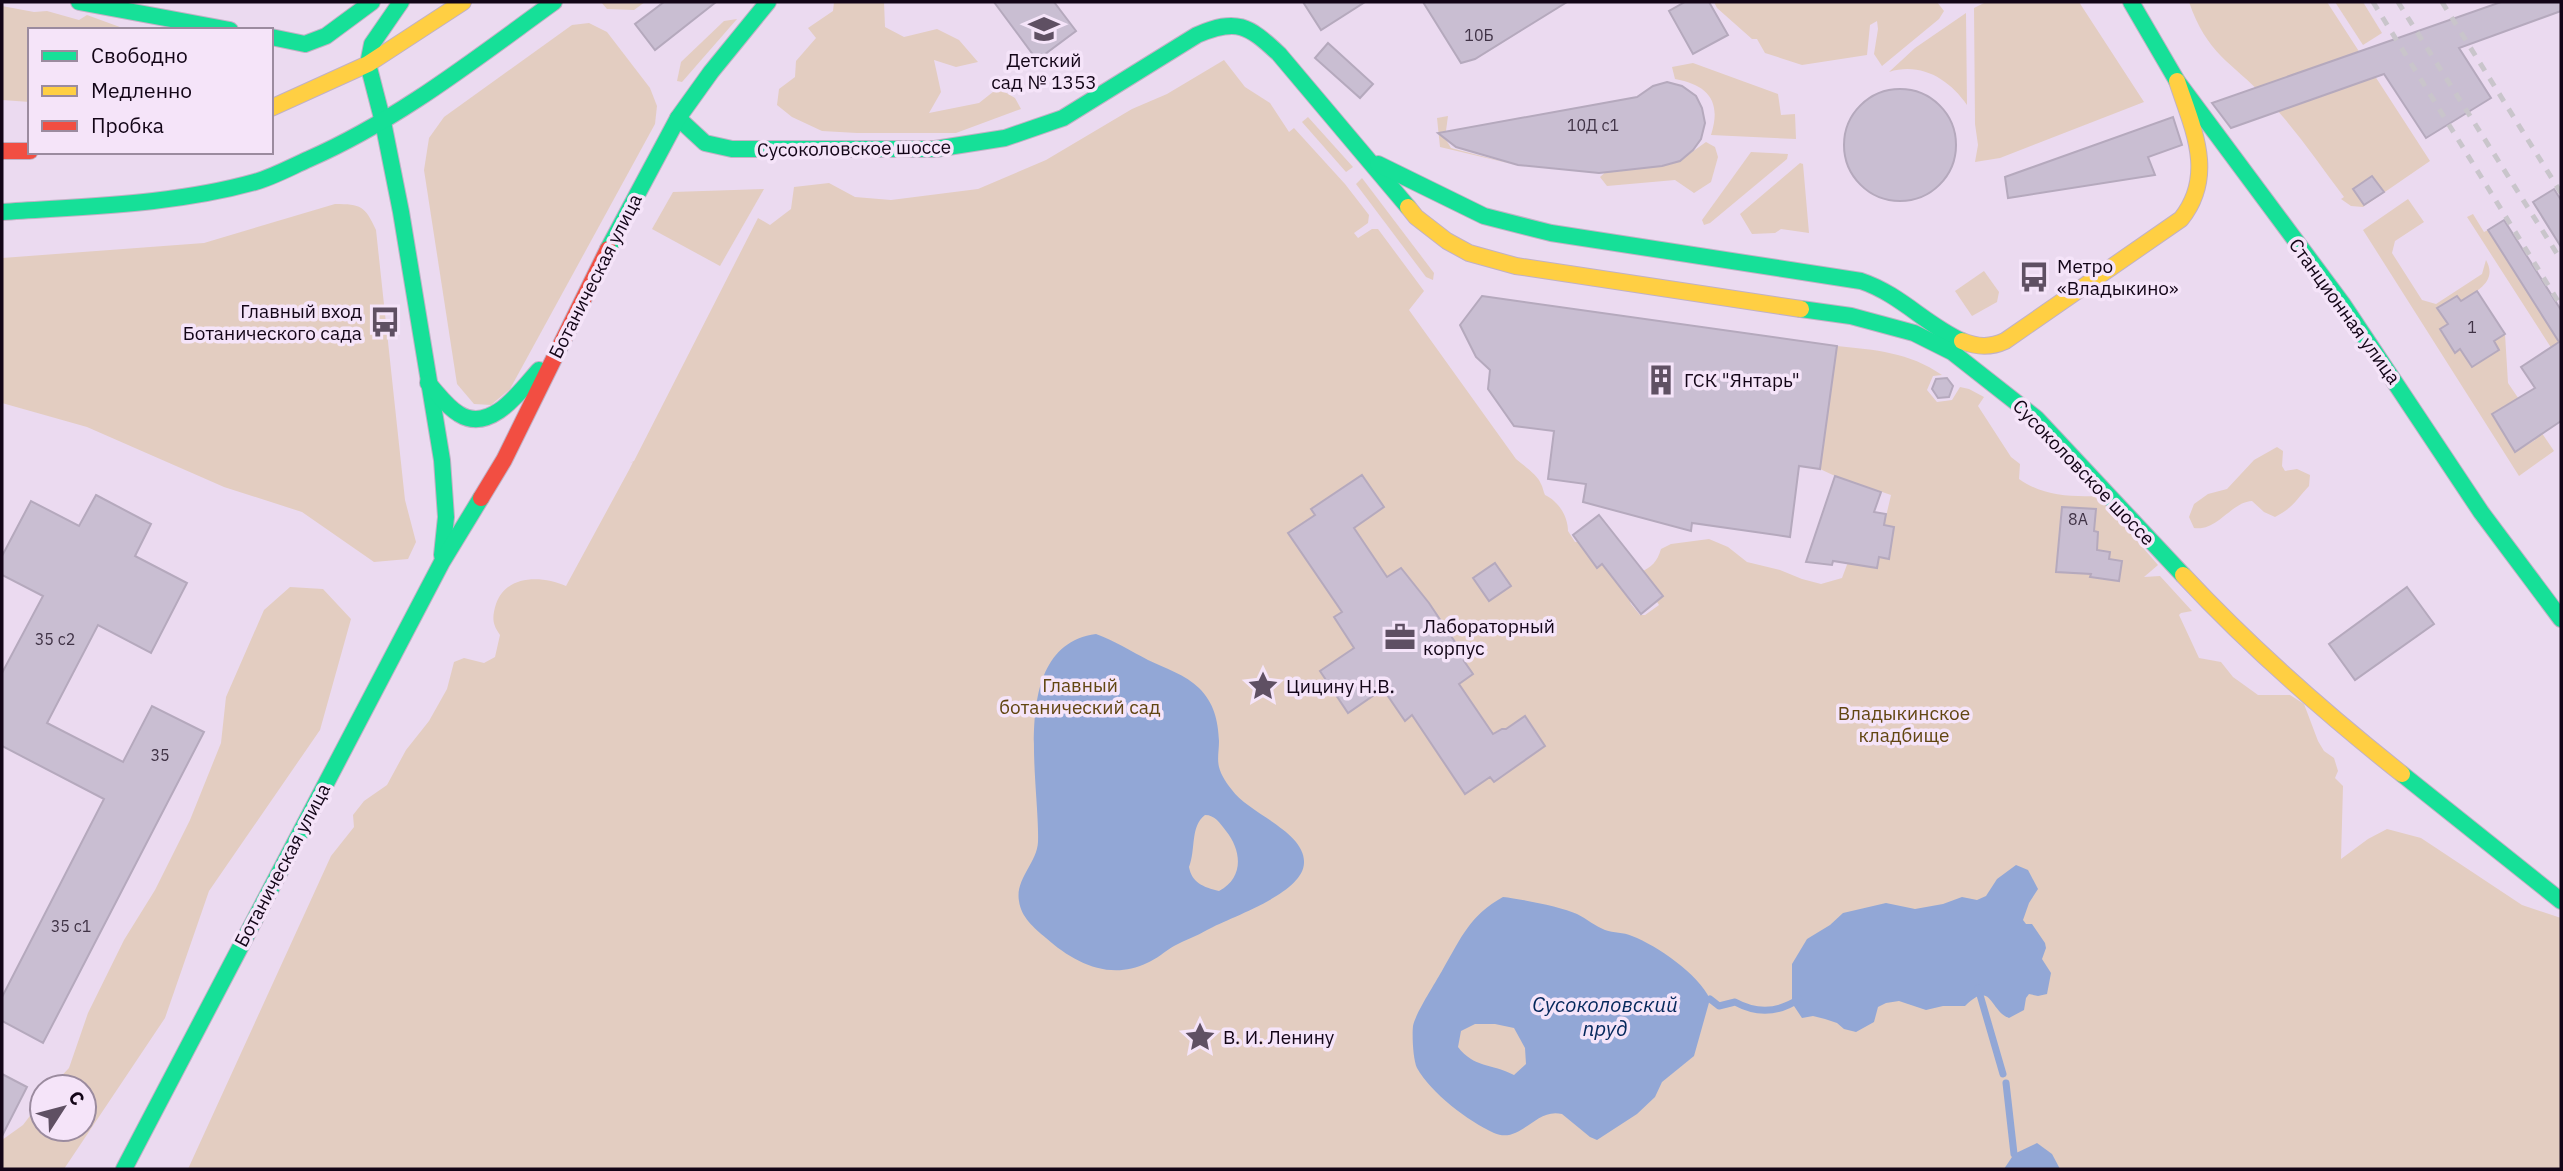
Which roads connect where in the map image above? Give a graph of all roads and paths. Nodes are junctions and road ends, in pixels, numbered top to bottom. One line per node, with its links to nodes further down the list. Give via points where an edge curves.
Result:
1 (79, 2): 8 (main road)
2 (372, 2): 9 (main road, via 326,36 305,44)
3 (401, 2): 10 (main road, via 372,44)
4 (463, 2): 10 (main road)
5 (554, 2): 14 (main road)
6 (768, 2): 13 (main road, Ботаническая улица)
7 (2131, 2): 11 (main road, Станционная улица)
8 (219, 28)
9 (273, 37)
10 (368, 64): 12 (main road); 14 (main road, Ботаническая улица)
11 (2177, 81): 21 (main road, Сусоколовское шоссе, via 2200,164 2198,198 2191,210); 26 (main road, Станционная улица, via 2342,303 2481,512)
12 (273, 107)
13 (678, 118): 17 (main road, Сусоколовское шоссе, via 705,143 732,149 957,148 1063,118 1197,35 1221,25 1247,28 1261,37); 22 (main road, Ботаническая улица)
14 (383, 122): 18 (main road, via 324,154 258,181 198,195); 23 (main road, Ботаническая улица)
15 (2, 151): 16 (main road)
16 (28, 151)
17 (1371, 161): 19 (main road, Сусоколовское шоссе, via 1484,216 1551,233); 20 (main road, Сусоколовское шоссе, via 1416,217 1469,253 1516,266)
18 (2, 212)
19 (1856, 279): 20 (main road, via 1868,293 1866,304); 21 (main road, Сусоколовское шоссе, via 1882,289 1952,337 1994,346)
20 (1851, 316): 24 (main road, Сусоколовское шоссе, via 1932,341)
21 (2012, 337): 24 (main road, via 1998,356 1996,371)
22 (554, 355): 23 (main road, via 499,412 481,419 464,416); 25 (main road, Ботаническая улица, via 504,460)
23 (428, 383): 25 (main road, Ботаническая улица, via 444,482)
24 (2009, 395): 27 (main road, Сусоколовское шоссе, via 2263,656 2334,720)
25 (442, 562): 28 (main road, Ботаническая улица)
26 (2561, 619)
27 (2561, 901)
28 (124, 1169)

